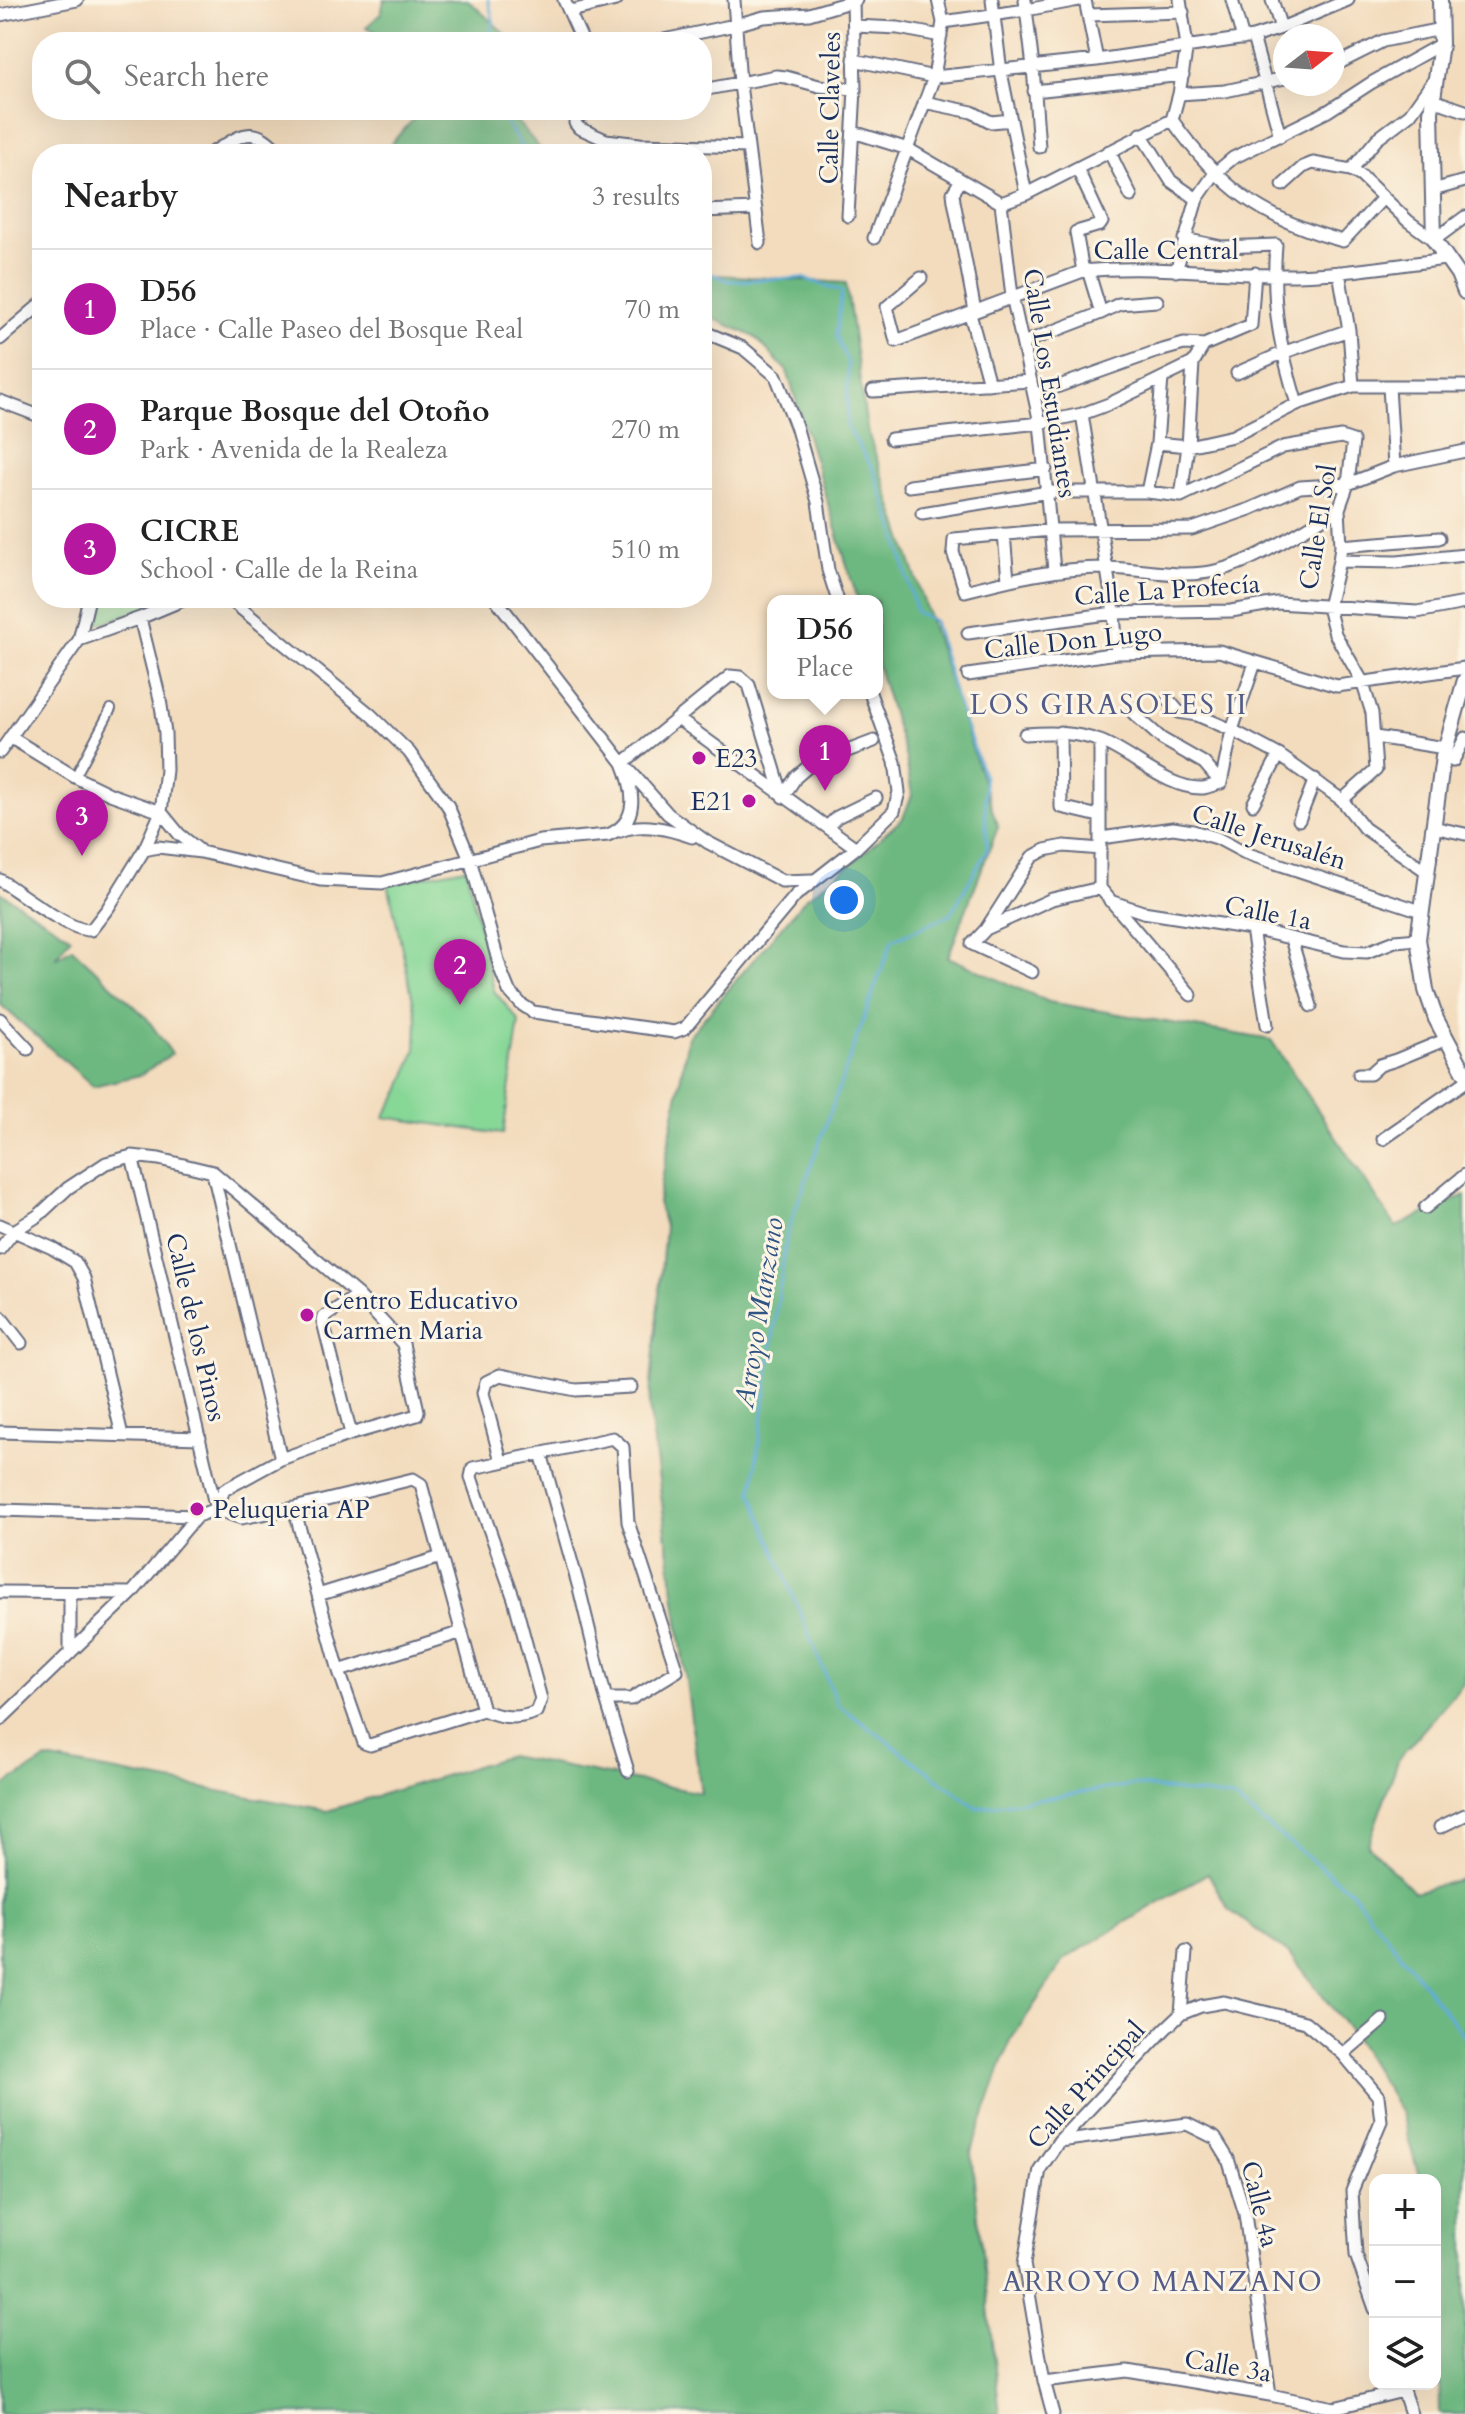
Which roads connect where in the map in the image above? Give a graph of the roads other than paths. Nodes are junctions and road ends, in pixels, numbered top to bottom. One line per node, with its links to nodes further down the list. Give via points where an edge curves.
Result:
1 (77, 0): 14 (street)
2 (616, 0): 15 (street)
3 (734, 0): 23 (street)
4 (938, 0): 20 (street)
5 (992, 0): 18 (street)
6 (1079, 0): 13 (street)
7 (1085, 0): 19 (street)
8 (1232, 0): 30 (street)
9 (1272, 0): 21 (street)
10 (1348, 0): 22 (street)
11 (1440, 0): 25 (street)
12 (854, 1): 23 (street); 24 (street, Calle Claveles)
13 (1026, 5): 18 (street); 36 (street)
14 (16, 6): 17 (street)
15 (568, 6): 27 (street)
16 (1182, 6): 19 (street); 32 (street)
17 (0, 15)
18 (996, 15): 20 (street); 37 (street)
19 (1088, 15): 34 (street)
20 (943, 22): 29 (street)
21 (1280, 24)
22 (1291, 24)
23 (735, 25): 28 (street); 43 (street)
24 (854, 26): 29 (street); 33 (street, Calle Claveles)
25 (1441, 29): 31 (street); 35 (street, via 1383,41)
26 (1273, 30): 30 (street)
27 (579, 32)
28 (702, 32)
29 (941, 36): 40 (street)
30 (1248, 38): 32 (street); 42 (street)
31 (1441, 44): 38 (street); 56 (street)
32 (1187, 46): 34 (street); 39 (street)
33 (854, 60): 40 (street); 45 (street, Calle Claveles)
34 (1097, 60): 36 (street)
35 (1345, 60)
36 (1033, 67): 37 (street); 46 (street)
37 (1001, 72): 40 (street); 52 (street)
38 (1438, 72): 48 (street); 66 (street, via 1410,114 1377,139)
39 (1183, 75): 46 (street); 47 (street)
40 (934, 77): 49 (street)
41 (1273, 81): 42 (street)
42 (1266, 83): 47 (street); 56 (street)
43 (740, 84): 44 (street); 45 (street, via 776,76); 60 (street)
44 (712, 88)
45 (855, 89): 54 (street, Calle Claveles)
46 (1034, 91): 61 (street)
47 (1179, 94): 53 (street)
48 (1433, 100): 50 (street); 71 (street)
49 (924, 102): 52 (street, via 972,112 991,122); 63 (street)
50 (1465, 111)
51 (575, 120): 59 (street, via 579,128 606,140)
52 (1011, 120): 72 (street)
53 (1172, 120): 55 (street); 67 (street)
54 (853, 132): 63 (street); 79 (street, Calle Claveles)
55 (1141, 134): 64 (street); 75 (street, via 1171,181)
56 (1280, 136): 67 (street, via 1233,158)
57 (230, 144): 58 (street, via 249,134)
58 (269, 144)
59 (640, 144)
60 (748, 147): 62 (street); 77 (street)
61 (1039, 147)
62 (712, 148)
63 (908, 149): 68 (street); 81 (street)
64 (1109, 151): 65 (street); 73 (street)
65 (1077, 168): 72 (street); 86 (street, via 1102,222 1076,232)
66 (1351, 170): 70 (street, via 1313,163); 74 (street)
67 (1215, 173): 74 (street, via 1266,213 1343,241); 75 (street)
68 (961, 180): 76 (street); 96 (street, via 953,193)
69 (1465, 181): 71 (street)
70 (1283, 185)
71 (1433, 190): 83 (street)
72 (1026, 194): 76 (street)
73 (1131, 196)
74 (1383, 198): 83 (street)
75 (1197, 199): 82 (street)
76 (1001, 203): 93 (street, Calle Los Estudiantes)
77 (756, 209): 78 (street); 84 (street)
78 (712, 211)
79 (848, 216)
80 (1465, 217): 83 (street)
81 (874, 238)
82 (1184, 239): 87 (street); 90 (street, via 1222,247 1276,245)
83 (1434, 240): 85 (street)
84 (760, 243)
85 (1454, 263): 88 (street, Calle Central); 92 (street)
86 (1086, 270): 87 (street, Calle Central); 93 (street, Calle Central); 97 (street)
87 (1176, 271): 89 (street, Calle Central)
88 (1339, 272): 90 (street, Calle Central); 98 (street)
89 (1255, 273): 90 (street, Calle Central); 102 (street, via 1251,325)
90 (1273, 275): 103 (street)
91 (921, 278): 96 (street, Calle Central, via 887,307 896,341)
92 (1465, 292)
93 (1012, 296): 96 (street, Calle Central); 101 (street, Calle Los Estudiantes)
94 (1157, 301): 97 (street, via 1119,304)
95 (32, 312): 100 (street)
96 (972, 312): 108 (street)
97 (1101, 313): 101 (street)
98 (1349, 330): 103 (street); 109 (street)
99 (712, 335): 143 (street, via 743,348 776,376 818,502)
100 (0, 339)
101 (1023, 343): 107 (street, Calle Los Estudiantes)
102 (1204, 345): 104 (street); 113 (street, via 1184,344 1152,353)
103 (1282, 353): 105 (street); 115 (street)
104 (1193, 363): 106 (street); 121 (street)
105 (1237, 373)
106 (1162, 378): 117 (street); 120 (street)
107 (1031, 381): 108 (street); 113 (street, Calle Los Estudiantes)
108 (989, 384): 112 (street)
109 (1353, 386): 111 (street); 115 (street)
110 (1465, 386): 111 (street)
111 (1389, 387): 123 (street)
112 (873, 391)
113 (1034, 395): 118 (street, Calle Los Estudiantes)
114 (0, 401): 116 (street)
115 (1297, 404): 121 (street, via 1233,436)
116 (32, 413)
117 (1082, 414): 118 (street); 127 (street)
118 (1040, 423): 119 (street); 124 (street, Calle Los Estudiantes)
119 (891, 439)
120 (1157, 443): 121 (street); 129 (street)
121 (1188, 446): 130 (street)
122 (1465, 451): 123 (street)
123 (1394, 466): 125 (street)
124 (1046, 469): 126 (street); 128 (street, Calle Los Estudiantes)
125 (1348, 484): 130 (street, Calle El Sol, via 1353,441 1341,437 1283,447); 131 (street, Calle El Sol); 133 (street, via 1300,487 1192,529)
126 (909, 486)
127 (1095, 491): 128 (street); 129 (street); 133 (street)
128 (1048, 492): 132 (street); 134 (street, Calle Los Estudiantes)
129 (1147, 492): 130 (street)
130 (1181, 496)
131 (1339, 509): 137 (street, Calle El Sol); 140 (street, via 1222,570 1192,575)
132 (922, 513)
133 (1100, 529): 134 (street); 140 (street)
134 (1051, 530): 135 (street); 141 (street, Calle Los Estudiantes)
135 (1004, 534): 142 (street); 142 (street, via 954,539 953,552 965,591)
136 (1439, 538): 137 (street)
137 (1341, 546): 139 (street, Calle El Sol)
138 (1465, 555): 139 (street)
139 (1339, 561): 145 (street, Calle El Sol)
140 (1105, 568): 141 (street); 150 (street)
141 (1054, 570): 142 (street)
142 (1008, 580)
143 (836, 595)
144 (1465, 603): 145 (street, Calle La Profecía, via 1417,612)
145 (1328, 607): 150 (street, Calle La Profecía, via 1277,603 1231,611); 159 (street, Calle El Sol, via 1335,634)
146 (87, 608): 153 (street)
147 (164, 608): 151 (street)
148 (240, 608): 196 (street, via 409,752 448,806)
149 (503, 608): 176 (street)
150 (1114, 613): 152 (street, Calle La Profecía); 154 (street)
151 (140, 618): 153 (street); 184 (street, via 165,733)
152 (968, 633)
153 (79, 640): 168 (street)
154 (1117, 653): 155 (street, Calle Don Lugo, via 1219,651); 157 (street, Calle Don Lugo)
155 (1255, 663): 159 (street, Calle Don Lugo, via 1337,686); 165 (street)
156 (1465, 668): 159 (street, Calle Don Lugo)
157 (968, 675)
158 (1465, 680): 175 (street)
159 (1362, 681): 169 (street, Calle El Sol)
160 (872, 699): 193 (street, via 895,762 899,792 894,811)
161 (1168, 699): 165 (street, via 1179,712)
162 (111, 709): 177 (street)
163 (1133, 713): 179 (street, via 1162,739 1204,763)
164 (678, 719): 176 (street); 180 (street); 180 (street, via 730,676 740,677 749,685)
165 (1232, 730): 174 (street); 179 (street)
166 (1060, 732): 167 (street); 172 (street); 185 (street, via 1061,807)
167 (1025, 734)
168 (10, 737): 173 (street); 177 (street)
169 (1375, 737): 175 (street); 182 (street, Calle El Sol, via 1376,770)
170 (1465, 738): 175 (street)
171 (874, 741): 180 (street, via 810,765)
172 (1100, 741): 179 (street, via 1167,779 1203,788); 185 (street)
173 (0, 752)
174 (1279, 755): 178 (street); 183 (street)
175 (1452, 758): 188 (street)
176 (623, 763): 190 (street, via 631,785 631,812 624,825); 191 (street, via 668,814)
177 (75, 777): 184 (street)
178 (1315, 779): 182 (street); 186 (street)
179 (1221, 783)
180 (783, 797): 187 (street)
181 (876, 798): 187 (street)
182 (1342, 800): 197 (street, via 1364,828)
183 (1253, 804)
184 (161, 812): 194 (street); 195 (street)
185 (1099, 816): 192 (street)
186 (1299, 820)
187 (827, 827): 193 (street)
188 (1433, 827): 189 (street); 197 (street)
189 (1465, 834)
190 (608, 835): 191 (street, via 640,826 666,828); 196 (street, via 540,841)
191 (707, 842): 200 (street)
192 (1101, 843): 201 (street); 204 (street, Calle Jerusalén, via 1173,828 1193,831); 205 (street, Calle Jerusalén, via 1064,846 1032,857)
193 (856, 848): 199 (street)
194 (144, 850): 195 (street); 198 (street, via 91,930 71,925)
195 (201, 852): 196 (street, via 320,880 382,883)
196 (470, 859): 203 (street, via 501,971 521,1004 533,1012 674,1032 685,1028)
197 (1426, 871): 204 (street)
198 (0, 880)
199 (814, 880): 200 (street); 203 (street)
200 (782, 881): 203 (street)
201 (1100, 888): 202 (street); 205 (street, via 1052,899)
202 (1110, 901): 206 (street, Calle 1a, via 1143,912); 210 (street)
203 (789, 902)
204 (1421, 911): 208 (street)
205 (986, 929): 209 (street, via 972,944)
206 (1252, 929): 207 (street, Calle 1a); 213 (street)
207 (1291, 939): 208 (street, Calle 1a, via 1367,952); 211 (street)
208 (1418, 939): 214 (street, via 1426,990)
209 (1032, 972)
210 (1191, 995)
211 (1311, 1006)
212 (0, 1019): 215 (street)
213 (1267, 1025)
214 (1447, 1039): 216 (street); 217 (street, via 1380,1065 1370,1074)
215 (28, 1049)
216 (1465, 1073)
217 (1359, 1074)
218 (1465, 1082): 219 (street)
219 (1383, 1139)
220 (132, 1156): 221 (street); 225 (street, via 106,1163); 234 (street, Calle de los Pinos)
221 (213, 1172): 227 (street); 236 (street)
222 (1465, 1175): 223 (street)
223 (1425, 1208)
224 (0, 1225): 225 (street)
225 (14, 1231): 226 (street); 233 (street, via 75,1262 84,1278)
226 (0, 1249)
227 (358, 1295): 232 (street, via 323,1322); 232 (street, via 403,1344 418,1411 414,1417)
228 (0, 1316): 229 (street)
229 (21, 1343)
230 (631, 1387): 237 (street, via 576,1390 500,1375 486,1382 483,1393)
231 (0, 1432): 233 (street)
232 (351, 1434): 236 (street)
233 (122, 1435): 234 (street)
234 (200, 1438): 239 (street, Calle de los Pinos)
235 (541, 1453): 237 (street); 250 (street); 250 (street, via 613,1438 623,1447 628,1522 677,1671 631,1699)
236 (281, 1459): 239 (street, via 224,1490)
237 (501, 1461): 251 (street, via 473,1468 471,1477 514,1599 541,1699 536,1712 523,1718)
238 (294, 1508): 239 (street, via 241,1518); 242 (street, via 417,1480); 246 (street)
239 (216, 1509): 241 (street)
240 (0, 1510): 241 (street)
241 (197, 1516): 245 (street)
242 (441, 1557): 246 (street); 247 (street)
243 (0, 1592): 244 (street)
244 (70, 1593): 245 (street); 248 (street)
245 (132, 1593): 248 (street)
246 (318, 1595): 249 (street)
247 (462, 1632): 249 (street); 251 (street)
248 (70, 1653): 252 (street)
249 (339, 1671): 251 (street, via 361,1738 370,1745)
250 (606, 1699): 253 (street)
251 (483, 1710)
252 (0, 1720)
253 (628, 1771)
254 (1465, 1815): 255 (street)
255 (1440, 1827)
256 (1186, 1952): 257 (street)
257 (1181, 2014): 259 (street, Calle Principal, via 1224,2002 1305,2022); 260 (street, Calle Principal)
258 (1383, 2020): 259 (street)
259 (1343, 2054): 261 (street, Calle Principal, via 1378,2096 1381,2121 1352,2191 1356,2255)
260 (1059, 2141): 262 (street, Calle Principal, via 1040,2169 1024,2264); 265 (street, Calle 4a, via 1187,2124 1215,2138 1228,2159 1245,2214)
261 (1369, 2292)
262 (1044, 2381): 265 (street, Calle 3a, via 1128,2371); 266 (street, Calle Principal)
263 (1395, 2390): 265 (street, Calle 3a, via 1334,2408)
264 (1403, 2390): 267 (street)
265 (1270, 2395)
266 (1053, 2414)
267 (1411, 2414)

